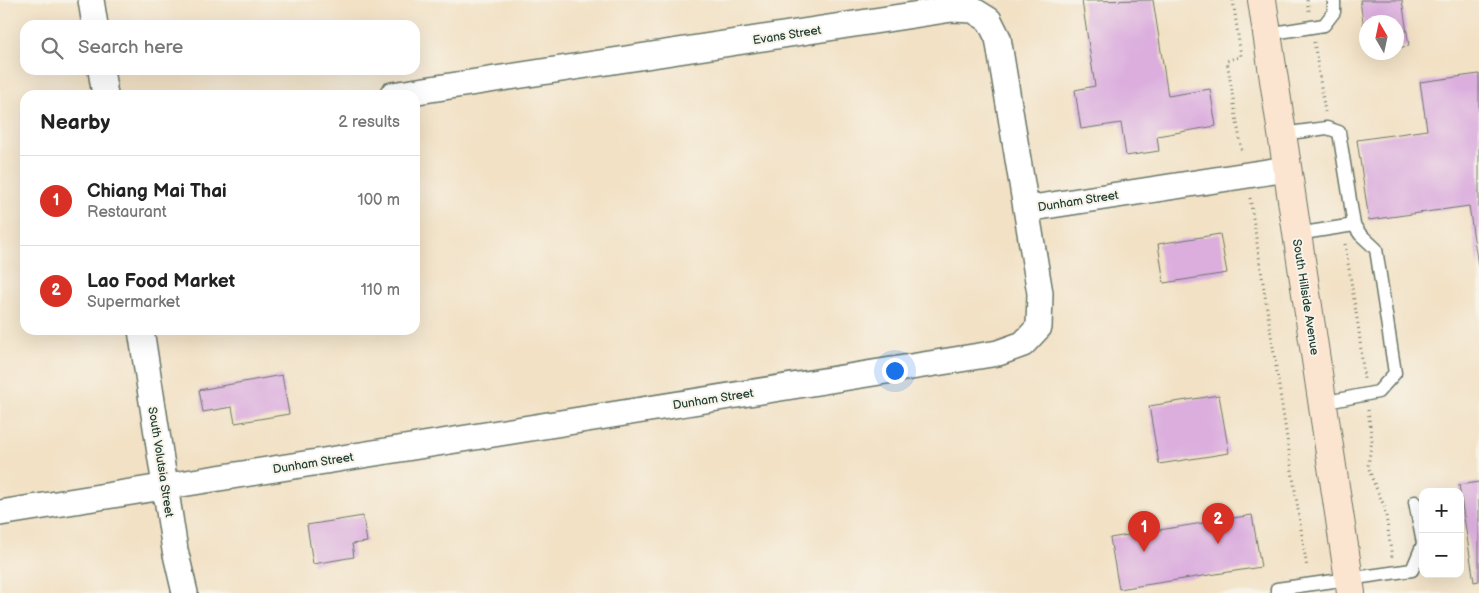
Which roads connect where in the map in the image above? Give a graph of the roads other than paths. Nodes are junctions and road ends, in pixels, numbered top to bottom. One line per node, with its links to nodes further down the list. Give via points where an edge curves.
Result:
1 (91, 0): 4 (street)
2 (1262, 0): 5 (main road, South Hillside Avenue)
3 (1334, 0): 5 (lane, via 1334,12 1324,25)
4 (93, 20)
5 (1267, 34): 9 (main road, South Hillside Avenue)
6 (103, 75): 7 (street)
7 (104, 90)
8 (420, 91): 11 (street, Evans Street, via 952,9 973,10 989,20 998,38)
9 (1282, 134): 10 (main road, South Hillside Avenue); 12 (lane, via 1327,128 1338,132)
10 (1287, 169): 11 (street, Dunham Street); 13 (main road, South Hillside Avenue)
11 (1026, 209): 16 (street, Dunham Street, via 1040,293 1039,327 1023,344 998,353)
12 (1348, 226): 13 (lane); 15 (lane, via 1376,249 1396,373 1378,392)
13 (1297, 234): 15 (main road, South Hillside Avenue)
14 (142, 335): 16 (street, South Volutsia Street)
15 (1322, 403): 21 (main road, South Hillside Avenue)
16 (165, 487): 18 (street, Dunham Street); 22 (street, South Volutsia Street)
17 (1415, 502): 19 (lane)
18 (0, 513)
19 (1421, 533)
20 (1419, 553): 21 (lane, via 1412,570 1393,572)
21 (1350, 586): 23 (lane, via 1310,585 1277,589)
22 (184, 593)
23 (1278, 593)

